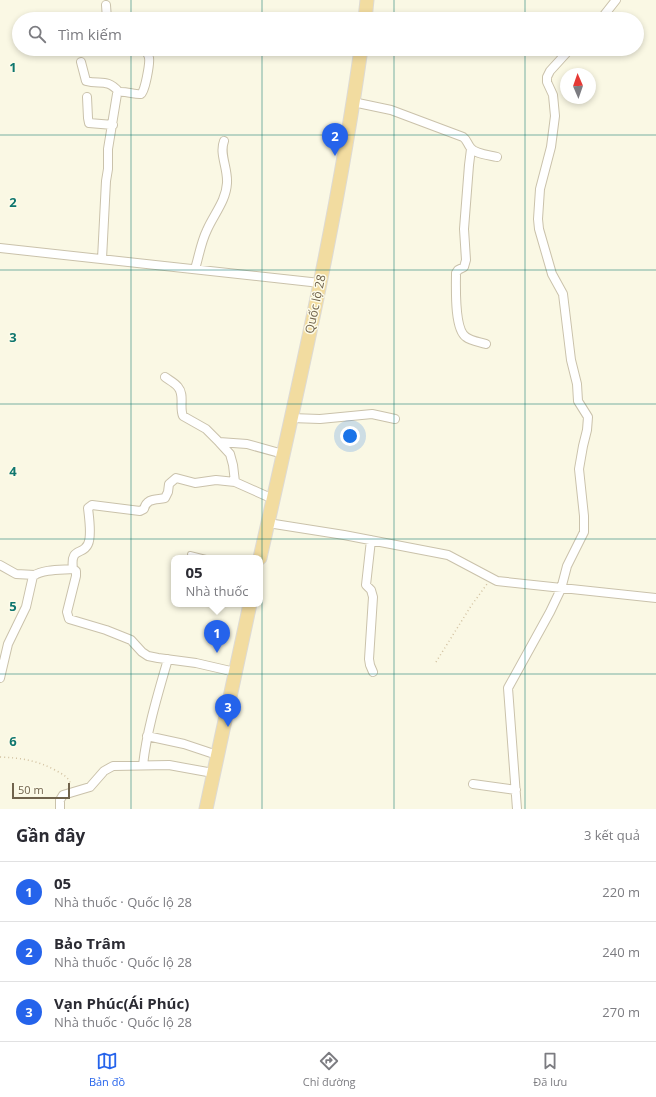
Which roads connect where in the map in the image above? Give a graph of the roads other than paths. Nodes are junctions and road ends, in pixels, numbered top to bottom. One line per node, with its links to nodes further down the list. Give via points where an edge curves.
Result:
1 (367, 0): 5 (highway)
2 (616, 0): 6 (street)
3 (106, 5): 4 (street)
4 (106, 12)
5 (366, 12)
6 (607, 12)
7 (148, 56): 11 (street, via 144,90 140,94)
8 (360, 56): 13 (highway, Quốc lộ 28)
9 (564, 56): 38 (street, via 547,77 553,95 555,116 553,138 540,190 538,219 552,274 563,294 578,401 587,414 589,423 580,469 584,532 567,566)
10 (81, 62): 11 (street, via 86,81 112,85)
11 (119, 92): 14 (street)
12 (87, 97): 14 (street, via 90,123)
13 (353, 102): 16 (street, via 391,110 463,137); 21 (highway, Quốc lộ 28)
14 (113, 124): 19 (street, via 108,154)
15 (224, 141): 20 (street, via 222,151 227,183 224,199 206,232)
16 (471, 149): 17 (street); 22 (street, via 464,229 466,260 464,267 456,273 457,316 459,327 466,338)
17 (497, 157)
18 (0, 248): 19 (street)
19 (102, 259): 20 (street)
20 (195, 269): 21 (street)
21 (320, 283): 24 (highway, Quốc lộ 28)
22 (486, 344)
23 (165, 377): 26 (street, via 180,389 182,414 206,429)
24 (291, 418): 25 (street, via 320,419 372,414); 27 (highway, Quốc lộ 28)
25 (395, 419)
26 (219, 442): 27 (street, via 247,444); 28 (street, via 230,454)
27 (283, 454): 29 (highway, Quốc lộ 28)
28 (235, 482): 29 (street); 36 (street, via 190,482 176,478 169,484 165,498 151,500 140,511 92,504 88,508 89,543 74,556)
29 (273, 499): 30 (highway, Quốc lộ 28)
30 (268, 523): 31 (street); 34 (highway, Quốc lộ 28)
31 (372, 540): 38 (street, via 448,555 497,581); 43 (street, via 366,585 373,597 369,659)
32 (190, 554): 33 (lane)
33 (194, 555)
34 (261, 555)
35 (0, 565): 37 (street, via 16,574)
36 (73, 569): 37 (street, via 46,571); 41 (street, via 76,576 67,612 68,619 124,636 133,641 145,654)
37 (35, 575): 44 (street, via 26,607 8,644)
38 (561, 589): 39 (street); 50 (street, via 508,688)
39 (656, 598)
40 (249, 607): 42 (highway)
41 (168, 659): 42 (street); 45 (street)
42 (235, 672): 46 (highway)
43 (373, 672)
44 (0, 678)
45 (147, 736): 46 (street); 47 (street)
46 (217, 755): 48 (highway)
47 (143, 765): 48 (street, via 175,765); 51 (street, via 110,767 90,787 62,795)
48 (212, 773): 52 (highway)
49 (473, 784): 50 (street)
50 (516, 790): 53 (street)
51 (60, 809)
52 (206, 809)
53 (517, 809)

